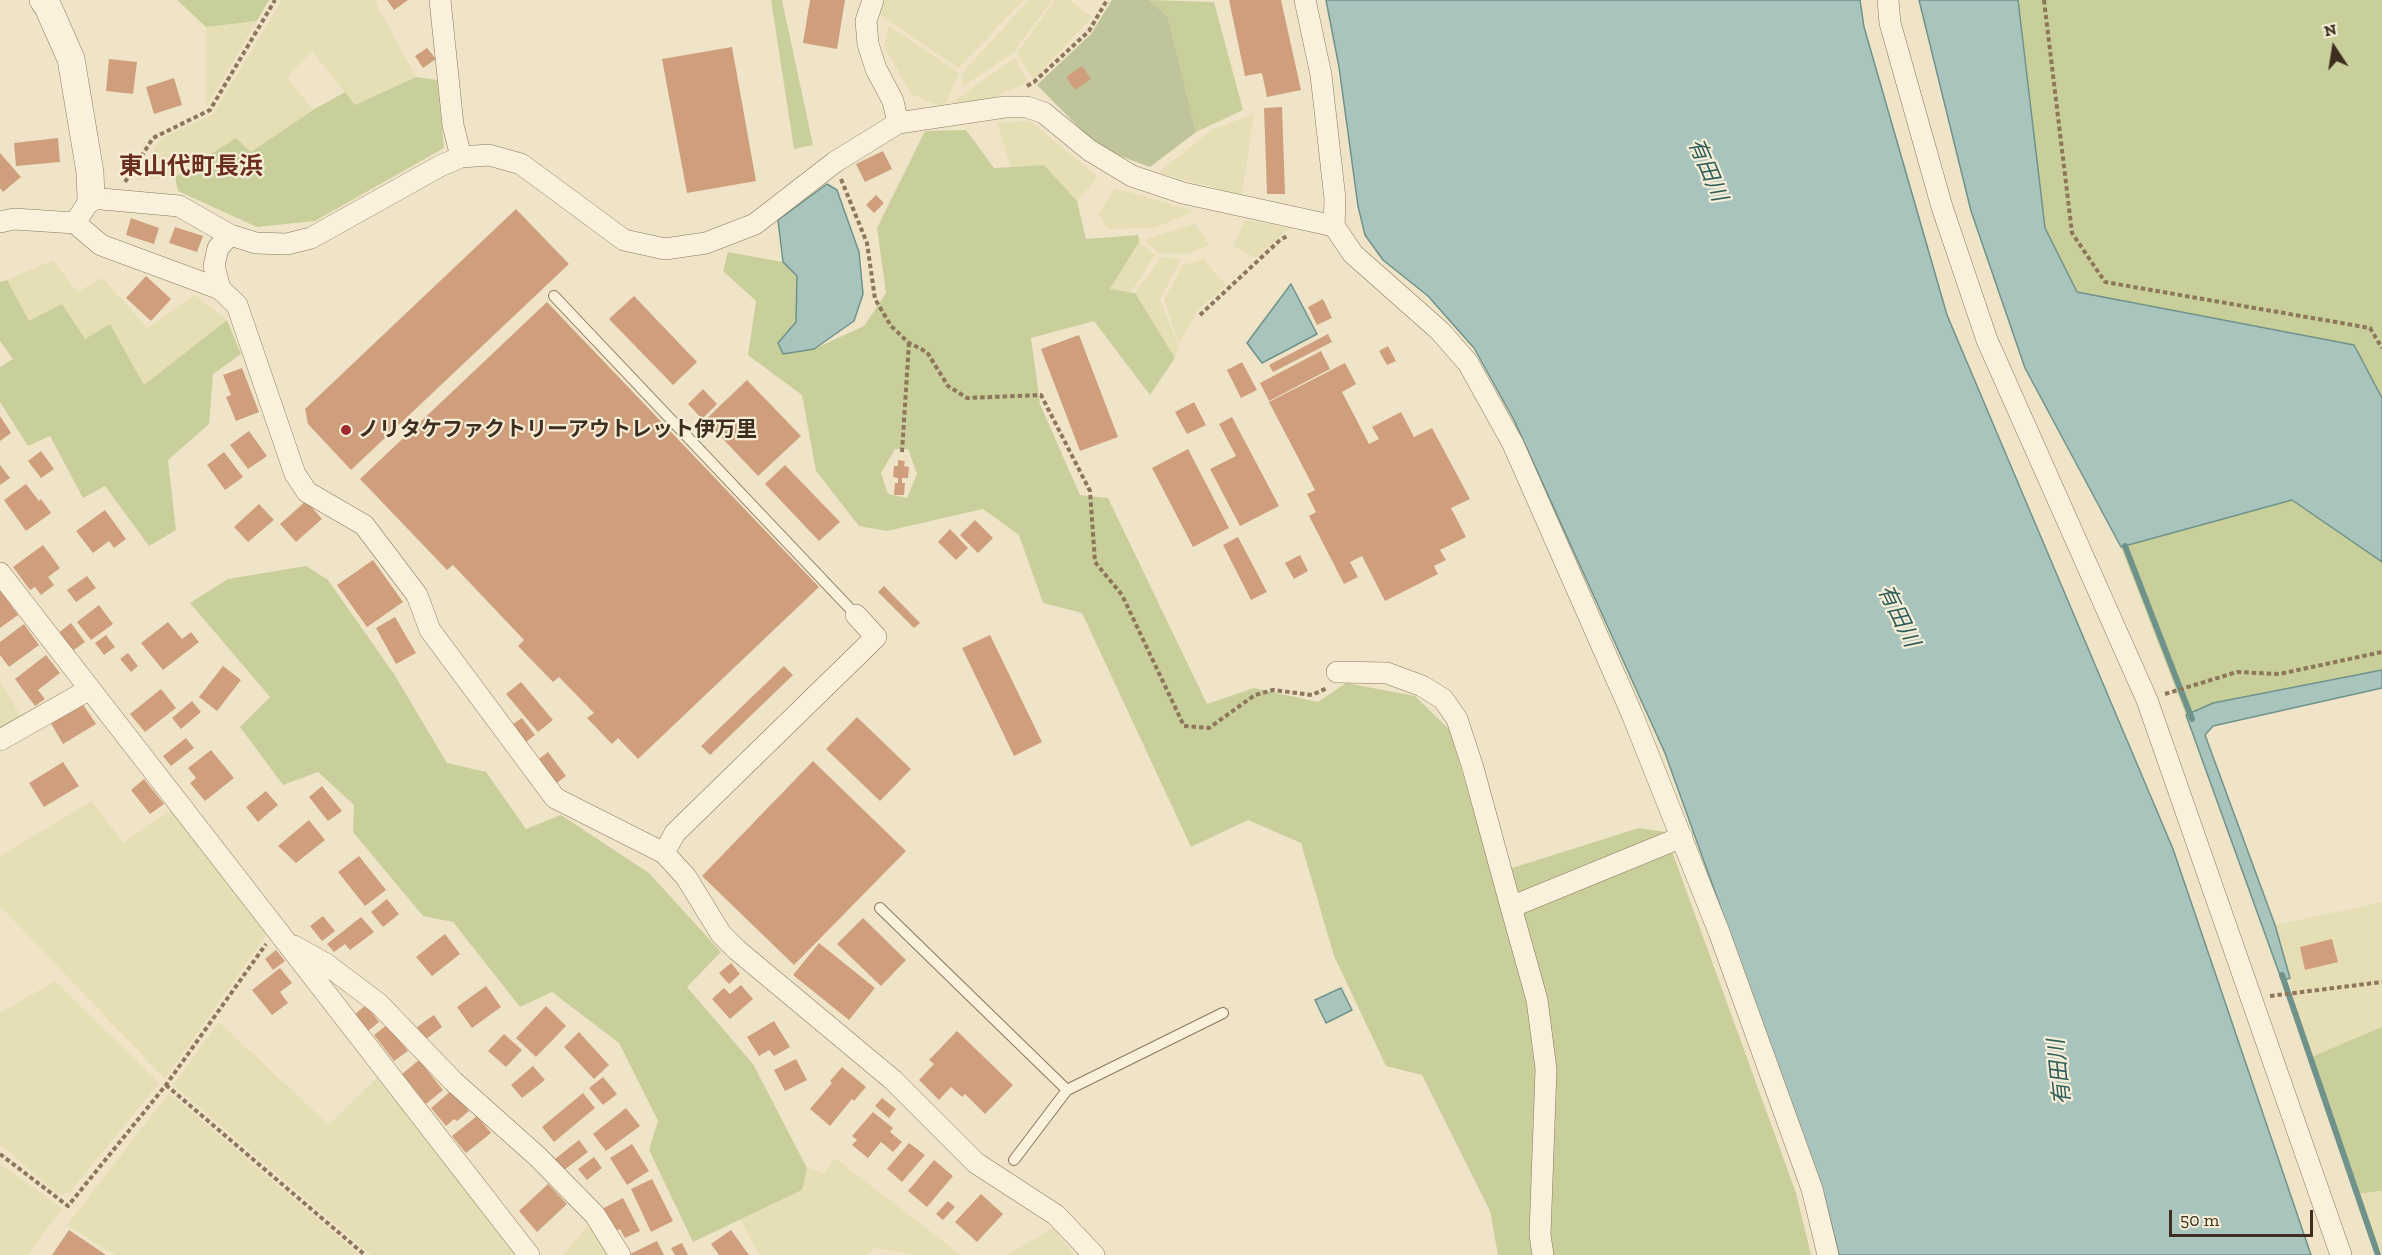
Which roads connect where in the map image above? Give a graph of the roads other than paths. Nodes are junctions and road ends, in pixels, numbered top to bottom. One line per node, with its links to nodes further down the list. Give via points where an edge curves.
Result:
1 (43, 0): 8 (street, via 71,59 90,172)
2 (440, 0): 7 (street, via 453,125)
3 (873, 0): 6 (street, via 866,21 868,44 893,101)
4 (1305, 0): 11 (street, via 1321,75 1335,199)
5 (1888, 0): 33 (street, via 1890,23 1942,207 1987,340 2147,700)
6 (898, 123): 7 (street, via 835,162 754,224 706,243 665,249 624,240 521,164 489,155); 11 (street, via 1005,106 1027,107 1044,113 1089,150 1132,176 1183,193)
7 (461, 157): 12 (street, via 311,238 286,244 256,243)
8 (102, 199): 10 (street); 12 (street, via 178,206)
9 (0, 222): 10 (street, via 14,219)
10 (75, 223): 13 (street, via 100,245)
11 (1334, 226): 20 (street, via 1353,254 1440,331 1468,363 1513,444)
12 (230, 235): 13 (street, via 218,248 214,266)
13 (220, 289): 21 (street, via 237,305 295,474 307,492 364,525 417,595 430,630 555,798)
14 (554, 296): 16 (lane)
15 (0, 573): 18 (street)
16 (856, 615): 21 (street, via 876,637 675,833)
17 (1337, 672): 22 (street, via 1387,673 1443,699 1457,719)
18 (90, 689): 19 (street); 24 (street)
19 (0, 740)
20 (1682, 837): 22 (street); 32 (street, via 1812,1189)
21 (664, 853): 30 (street, via 686,877 721,934 737,950 892,1080 975,1163 1056,1215)
22 (1511, 907): 31 (street, via 1537,1000 1546,1069 1540,1235)
23 (880, 908): 26 (lane)
24 (282, 936): 28 (street); 29 (street, via 379,1004 454,1082 596,1215)
25 (1222, 1013): 26 (lane)
26 (1067, 1090): 27 (lane)
27 (1014, 1160)
28 (530, 1255)
29 (620, 1255)
30 (1094, 1255)
31 (1543, 1255)
32 (1828, 1255)
33 (2341, 1255)

